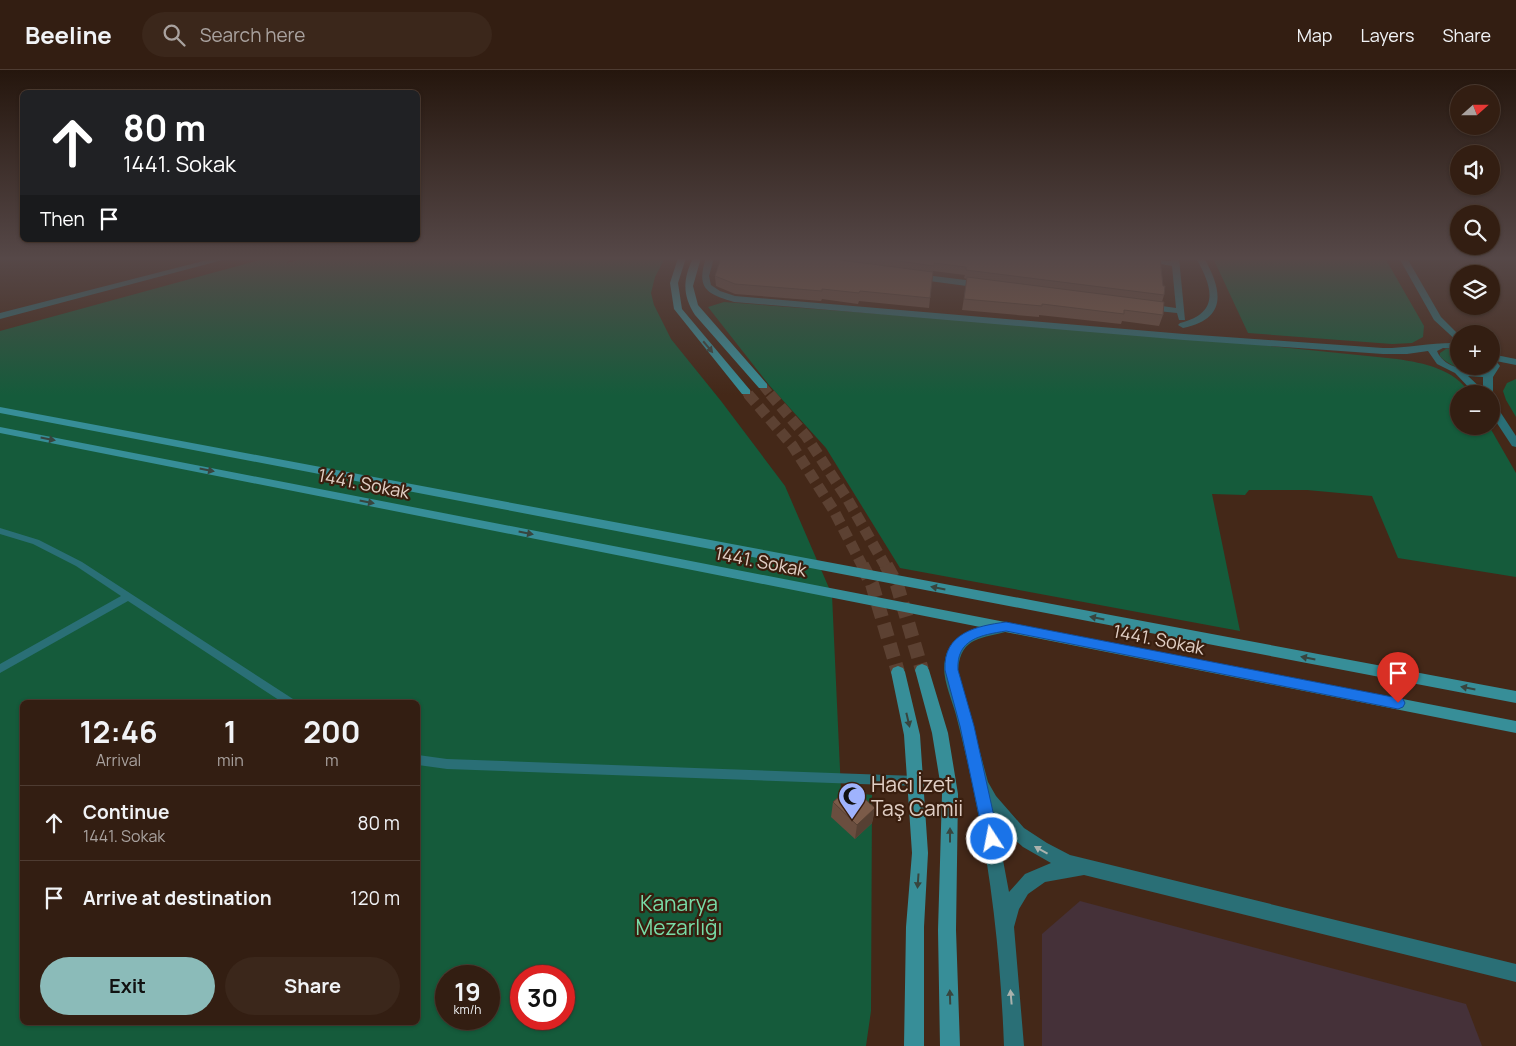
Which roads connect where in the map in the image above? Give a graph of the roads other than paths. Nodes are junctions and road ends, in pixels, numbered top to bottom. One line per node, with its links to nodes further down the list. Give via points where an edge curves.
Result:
1 (49, 304): 10 (street)
2 (677, 304): 27 (street, one-way to 27)
3 (692, 304): 26 (street)
4 (786, 304): 14 (street)
5 (1180, 304): 9 (street)
6 (1213, 304): 12 (street, via 1210,313)
7 (1429, 304): 11 (street)
8 (1143, 306): 9 (street)
9 (1181, 311): 12 (street)
10 (0, 316)
11 (1437, 318): 13 (street); 15 (street)
12 (1183, 325): 14 (street)
13 (1450, 331)
14 (1184, 338): 17 (street)
15 (1438, 346): 16 (street); 17 (street); 20 (street, via 1432,350 1433,354)
16 (1450, 346)
17 (1383, 351): 21 (street)
18 (1500, 358): 19 (street)
19 (1516, 362)
20 (1450, 367)
21 (1450, 368)
22 (1500, 368): 23 (street)
23 (1516, 368)
24 (1460, 375): 25 (street)
25 (1471, 385)
26 (763, 386)
27 (746, 392)
28 (0, 410): 38 (street, 1441. Sokak, one-way to 28)
29 (1500, 420): 31 (street)
30 (0, 430): 34 (street, 1441. Sokak, one-way to 34)
31 (1516, 444)
32 (0, 531): 33 (lane, via 36,542 78,564)
33 (128, 597): 35 (lane); 39 (lane)
34 (1006, 626): 40 (street, 1441. Sokak); 43 (street, via 982,630 963,639 951,661)
35 (0, 669)
36 (922, 670): 48 (street, one-way to 36, via 947,930 950,794 940,733)
37 (898, 672): 42 (street, one-way to 42, via 912,735)
38 (1516, 698)
39 (286, 700)
40 (1516, 726)
41 (420, 760): 42 (lane, via 447,764)
42 (916, 781): 47 (street, one-way to 47, via 920,853 915,927)
43 (982, 787): 44 (street, one-way to 43, via 1052,856 1020,837 998,813); 45 (street)
44 (1086, 869): 45 (street, via 1055,870 1029,880 1011,903); 46 (street)
45 (1005, 936): 49 (street, one-way to 45)
46 (1516, 973)
47 (914, 1046)
48 (950, 1046)
49 (1014, 1046)

